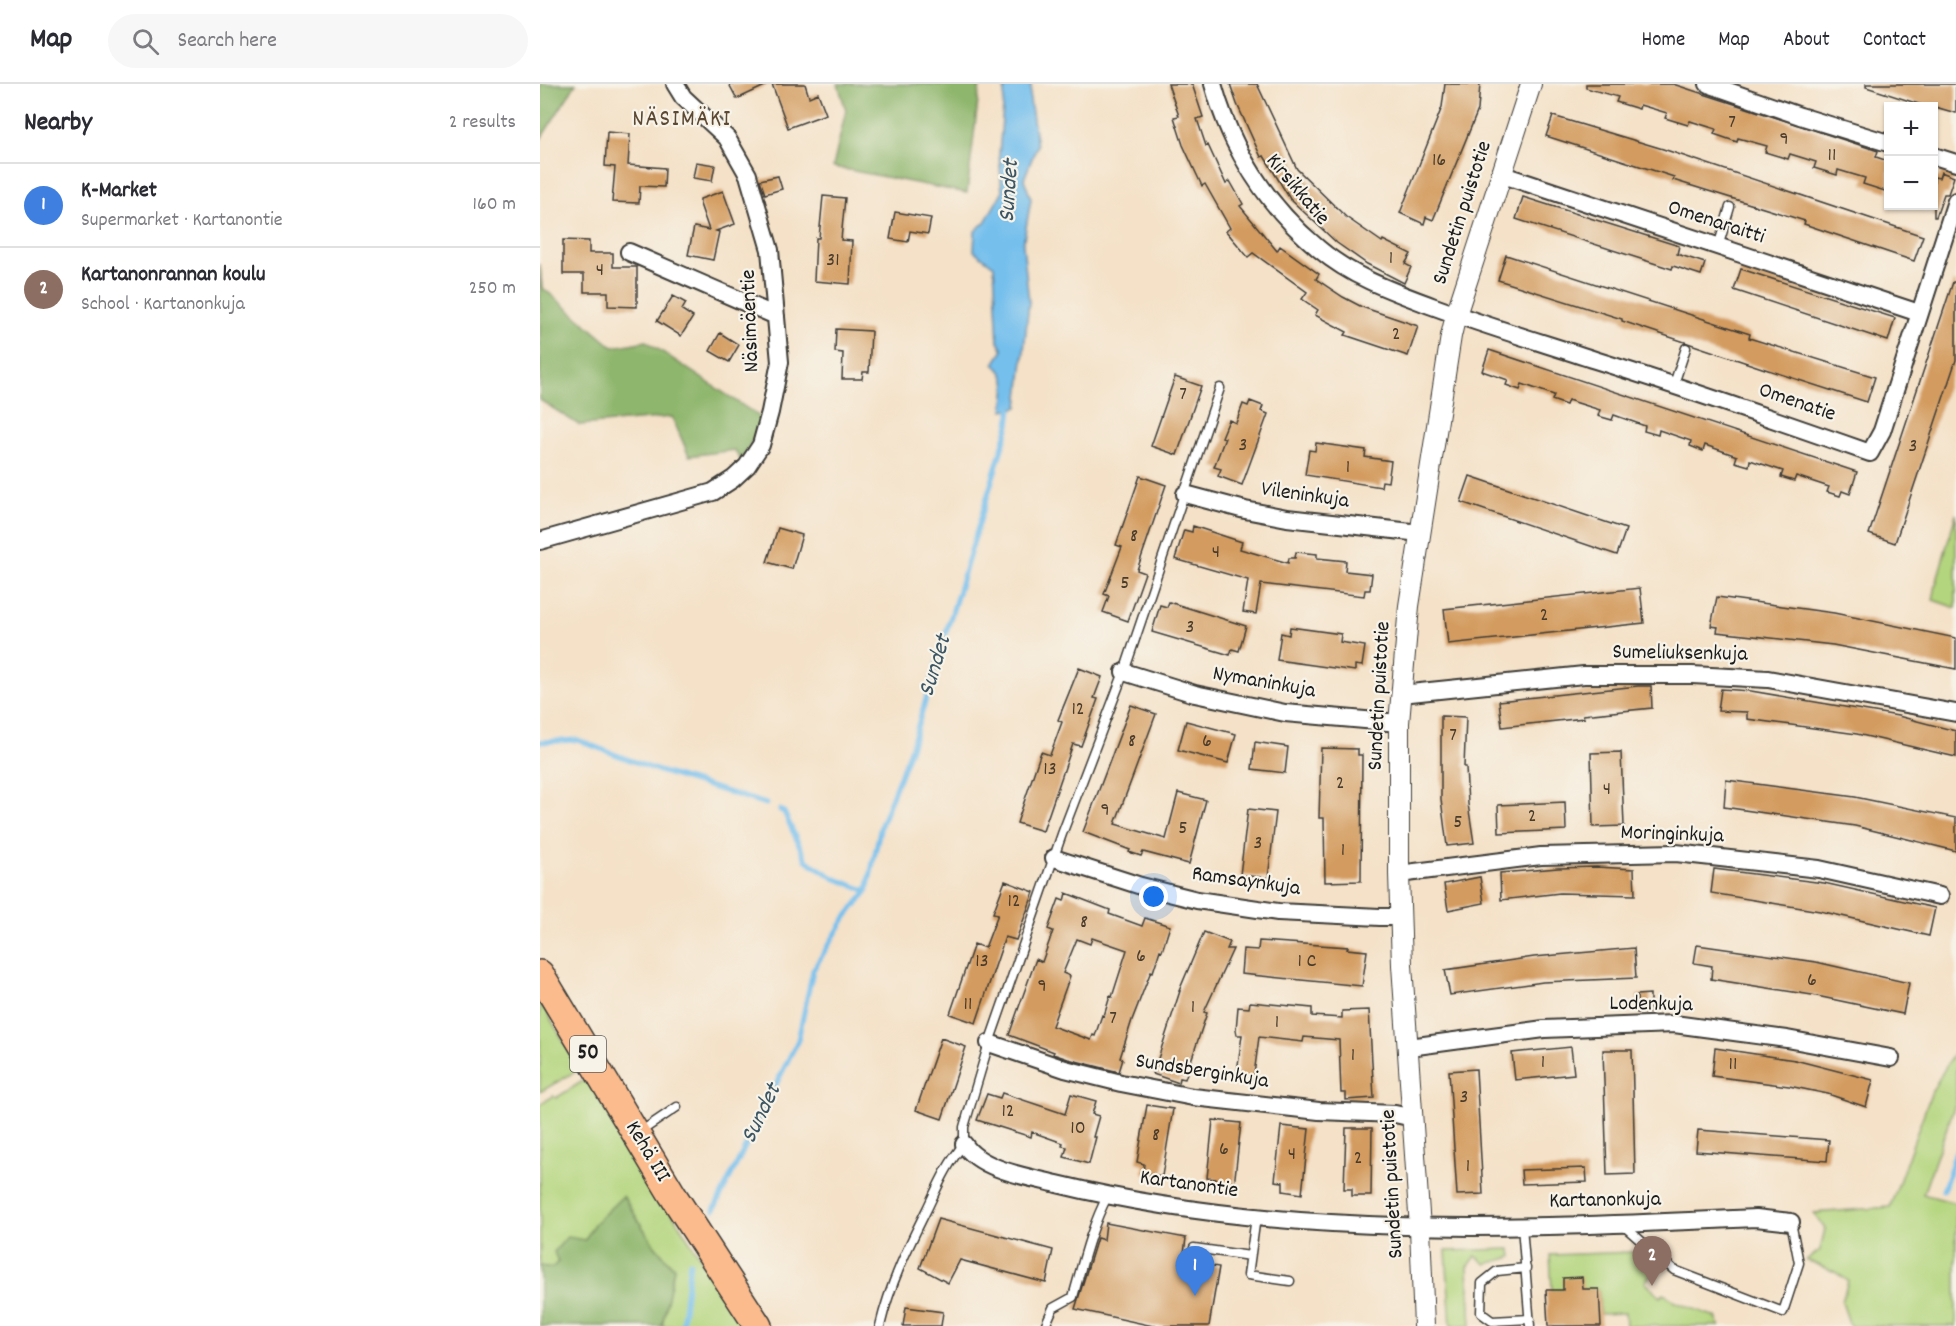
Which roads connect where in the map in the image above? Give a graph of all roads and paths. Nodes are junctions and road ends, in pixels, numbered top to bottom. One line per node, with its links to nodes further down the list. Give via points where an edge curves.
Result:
1 (675, 84): 15 (street, Näsimäentie, via 683,97 727,138 748,176 770,250)
2 (1213, 84): 14 (street, Kirsikkatie, via 1242,157 1291,224 1320,251 1371,283)
3 (1531, 84): 8 (street, Sundetin puistotie)
4 (1708, 84): 5 (street)
5 (1884, 142)
6 (1938, 157): 7 (street)
7 (1956, 163)
8 (1500, 174): 11 (street, Omenaraitti); 14 (street, Sundetin puistotie)
9 (1956, 201): 13 (street, Omenatie)
10 (1730, 207): 11 (lane)
11 (1718, 247): 13 (street, Omenaraitti)
12 (629, 252): 15 (street)
13 (1919, 313): 17 (street, Omenatie, via 1882,431 1870,453)
14 (1456, 315): 17 (street, Omenatie); 20 (street, Sundetin puistotie)
15 (776, 316): 21 (street, Näsimäentie, via 780,362 770,412 761,445 734,479 713,492)
16 (1686, 348): 17 (lane)
17 (1674, 384)
18 (1220, 388): 19 (lane)
19 (1185, 494): 20 (street, Vileninkuja, via 1287,518); 22 (lane)
20 (1420, 533): 23 (street, Sundetin puistotie)
21 (540, 541)
22 (1124, 672): 25 (street, Nymaninkuja, via 1195,694 1285,713); 26 (lane)
23 (1401, 694): 24 (street, Sumeliuksenkuja, via 1584,675 1692,675 1768,679); 25 (street, Sundetin puistotie)
24 (1956, 713)
25 (1399, 723): 27 (street, Sundetin puistotie)
26 (1054, 858): 29 (street, Ramsaynkuja, via 1197,900 1278,912); 31 (lane)
27 (1399, 874): 28 (street, Moringinkuja, via 1541,856 1676,853 1819,869); 29 (street, Sundetin puistotie)
28 (1940, 896)
29 (1401, 917): 32 (street, Sundetin puistotie)
30 (540, 974): 36 (highway, Kehä III / 50)
31 (989, 1043): 35 (street, Sundsberginkuja, via 1065,1069 1193,1097 1319,1112 1395,1113); 37 (lane, via 964,1127)
32 (1409, 1047): 33 (street, Lodenkuja, via 1544,1029 1674,1023); 35 (street, Sundetin puistotie)
33 (1891, 1058)
34 (677, 1107): 36 (lane)
35 (1413, 1118): 43 (street, Sundetin puistotie)
36 (636, 1134): 49 (highway, Kehä III / 50)
37 (964, 1144): 38 (street, Kartanontie, via 970,1155 1007,1172); 50 (lane, via 951,1159 900,1264)
38 (1108, 1195): 39 (street, Kartanontie); 51 (lane, via 1088,1242 1073,1297 1053,1308)
39 (1256, 1217): 43 (street, Kartanontie); 45 (lane)
40 (1791, 1222): 41 (street, Kartanonkuja, via 1756,1218); 41 (lane, via 1799,1263 1783,1312 1674,1270)
41 (1622, 1224): 42 (street, Kartanonkuja)
42 (1522, 1226): 43 (street, Kartanonkuja); 46 (lane)
43 (1420, 1228): 52 (street, Sundetin puistotie)
44 (1194, 1248): 45 (lane)
45 (1250, 1256): 47 (lane, via 1248,1275)
46 (1526, 1268): 48 (lane); 48 (lane, via 1497,1271 1482,1283 1481,1313 1492,1321)
47 (1290, 1281)
48 (1530, 1322)
49 (758, 1326)
50 (880, 1326)
51 (1046, 1326)
52 (1424, 1326)

